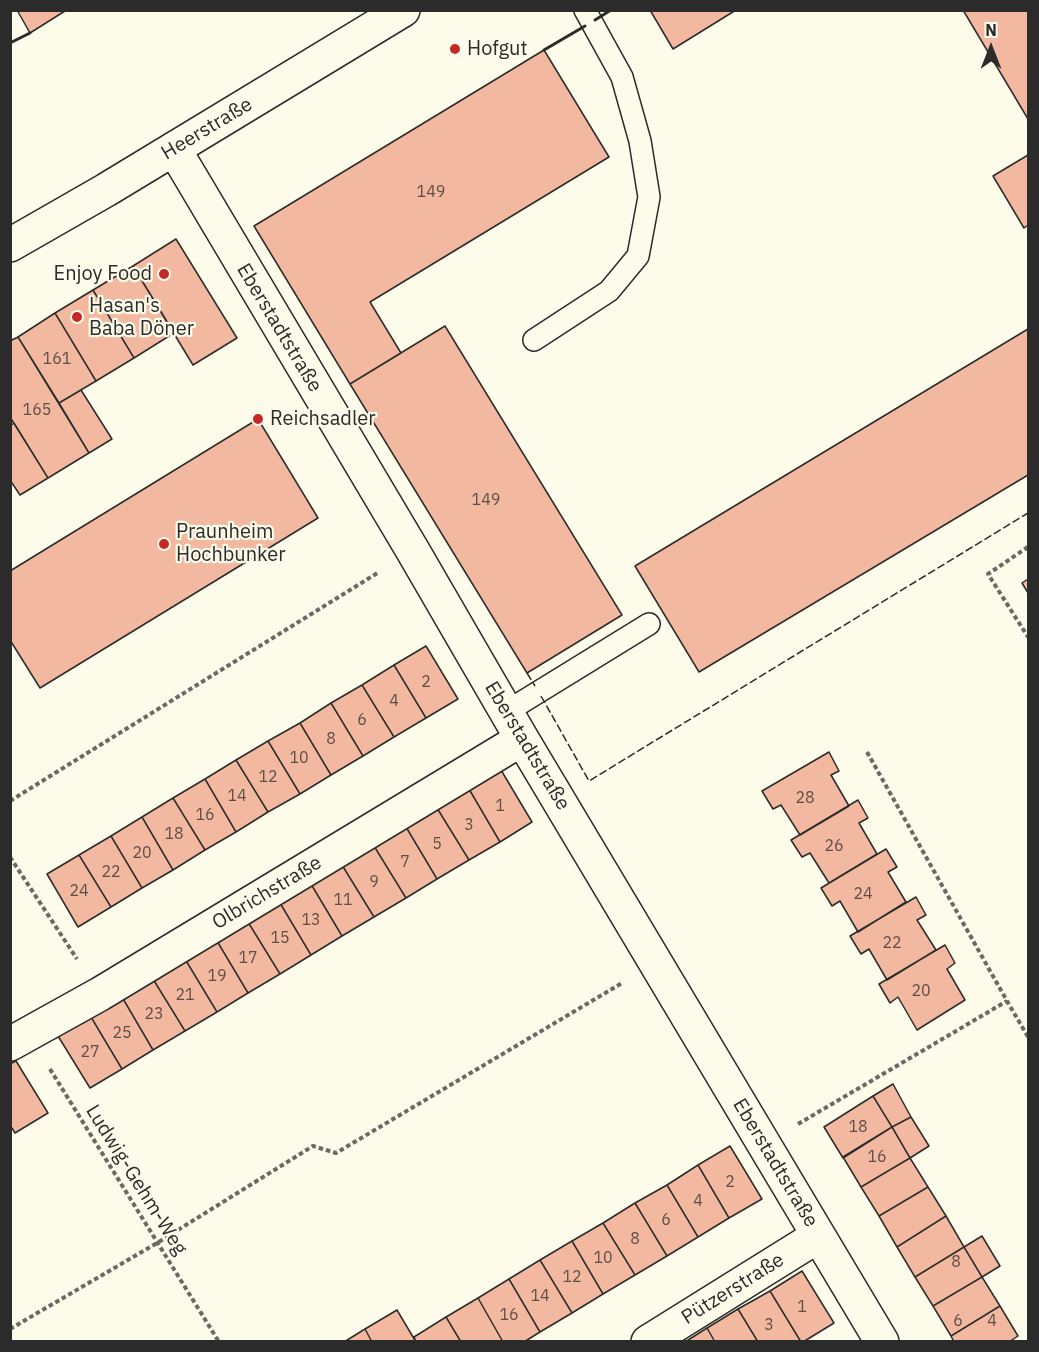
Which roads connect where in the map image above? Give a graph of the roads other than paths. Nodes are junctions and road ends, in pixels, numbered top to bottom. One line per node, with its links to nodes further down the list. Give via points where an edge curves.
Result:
1 (403, 10): 3 (street, Heerstraße)
2 (585, 10): 5 (lane, via 622,77 640,141 649,197 638,256 609,291)
3 (174, 149): 4 (street, Heerstraße); 7 (street, Eberstadtstraße)
4 (10, 245)
5 (534, 340)
6 (649, 624): 7 (lane)
7 (514, 725): 8 (street, Olbrichstraße, via 100,994); 9 (street, Eberstadtstraße)
8 (19, 1039)
9 (818, 1236): 10 (street, Pützerstraße); 11 (street, Eberstadtstraße)
10 (648, 1341)
11 (882, 1341)

